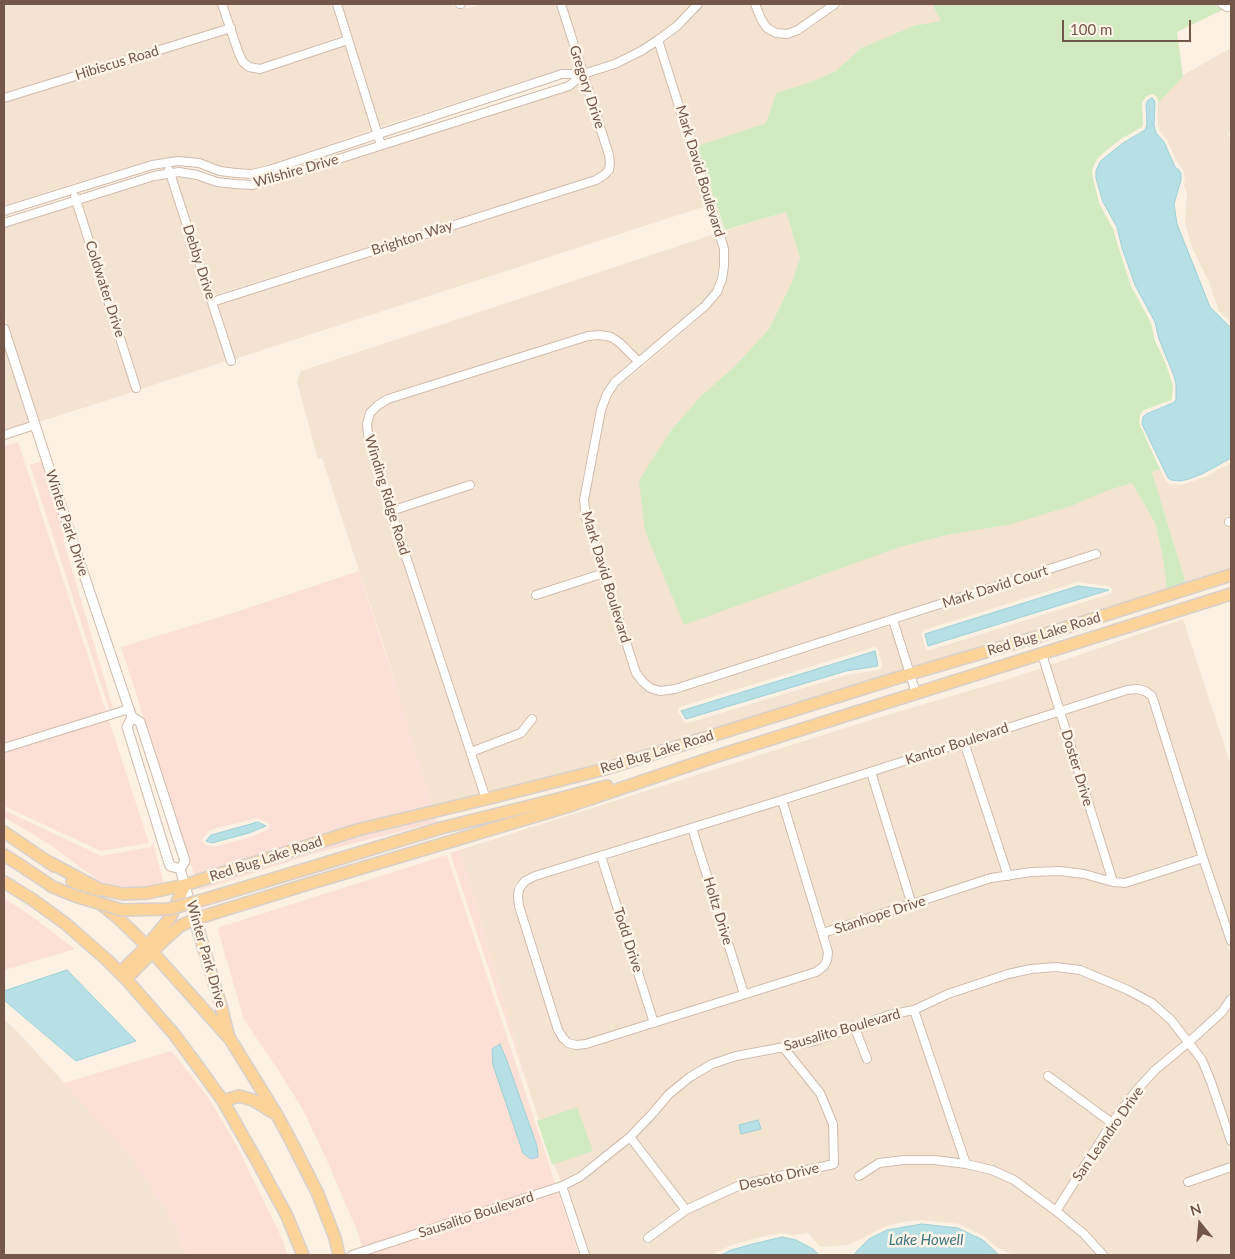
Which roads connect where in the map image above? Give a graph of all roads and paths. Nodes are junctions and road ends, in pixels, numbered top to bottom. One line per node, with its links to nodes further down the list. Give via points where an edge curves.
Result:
1 (222, 4): 9 (street)
2 (337, 4): 10 (street)
3 (561, 4): 12 (street, Gregory Drive)
4 (698, 4): 11 (street, Wilshire Drive)
5 (755, 4): 6 (street, via 767,28 787,34)
6 (835, 4)
7 (1222, 4): 8 (street)
8 (1231, 6)
9 (230, 28): 10 (street, via 243,62 260,69); 13 (street, Hibiscus Road)
10 (348, 40): 14 (street)
11 (658, 40): 12 (street, Wilshire Drive, via 615,64); 26 (street, Mark David Boulevard, via 720,232 724,266 717,292 705,306)
12 (583, 74): 14 (street, Wilshire Drive, via 562,74); 15 (street, Wilshire Drive, via 569,86); 17 (street, Gregory Drive, via 609,155)
13 (4, 98)
14 (378, 134): 15 (street); 16 (street, Wilshire Drive, via 252,174 220,171 199,163)
15 (381, 145): 18 (street, Wilshire Drive, via 253,185 217,182 178,172)
16 (168, 163): 18 (street, Debby Drive); 19 (street, Wilshire Drive)
17 (609, 170): 23 (street, Brighton Way, via 596,180)
18 (170, 174): 20 (street, Wilshire Drive); 23 (street, Debby Drive)
19 (73, 190): 20 (street, Coldwater Drive); 21 (street, Wilshire Drive)
20 (76, 200): 22 (street, Wilshire Drive); 27 (street, Coldwater Drive)
21 (4, 211)
22 (4, 223)
23 (212, 302): 25 (street, Debby Drive)
24 (4, 329): 28 (street, Winter Park Drive)
25 (231, 361)
26 (639, 362): 31 (street, Winding Ridge Road, via 611,337 588,336 388,399 378,405 370,413 368,435); 33 (street, Mark David Boulevard, via 615,382 600,410 584,500 586,518)
27 (136, 388)
28 (35, 425): 29 (street); 43 (street, Winter Park Drive)
29 (4, 435)
30 (470, 484): 31 (street)
31 (391, 511): 47 (street, Winding Ridge Road)
32 (1096, 554): 38 (street, Mark David Court)
33 (604, 572): 36 (street); 38 (street, Mark David Boulevard, via 636,673 650,688 660,691)
34 (1231, 575): 37 (main road, Red Bug Lake Road)
35 (1231, 594): 39 (main road, Red Bug Lake Road)
36 (536, 595)
37 (1147, 601): 39 (main road, via 1138,611 1057,637); 40 (main road, Red Bug Lake Road)
38 (893, 620): 40 (street)
39 (1042, 654): 41 (main road, Red Bug Lake Road); 42 (street, Doster Drive)
40 (910, 674): 41 (street); 50 (main road, Red Bug Lake Road, via 605,769)
41 (916, 693): 48 (main road, Red Bug Lake Road)
42 (1060, 712): 45 (street, Kantor Boulevard); 56 (street, Kantor Boulevard, via 1127,690 1146,691 1152,696); 61 (street, Doster Drive)
43 (130, 713): 46 (street); 58 (street, Winter Park Drive, via 140,722 185,861); 58 (street, Winter Park Drive, via 127,727 170,866)
44 (532, 719): 47 (street, via 521,733)
45 (964, 742): 49 (street, Kantor Boulevard); 59 (street)
46 (4, 748)
47 (471, 752): 50 (street, Winding Ridge Road)
48 (714, 757): 54 (main road, bridge, via 433,830 169,909 122,910 75,896 53,887); 64 (main road, Red Bug Lake Road, via 566,807)
49 (871, 772): 51 (street, Kantor Boulevard); 63 (street)
50 (486, 799): 62 (main road, Red Bug Lake Road, via 357,830)
51 (782, 800): 52 (street, Kantor Boulevard); 65 (street)
52 (692, 828): 55 (street, Kantor Boulevard); 69 (street, Holtz Drive)
53 (4, 832): 57 (main road)
54 (4, 854)
55 (601, 856): 72 (street, Todd Drive); 76 (street, Kantor Boulevard, via 536,876 525,881 519,889 519,906 558,1030)
56 (1203, 858): 61 (street, Stanhope Drive, via 1125,883); 66 (street, Kantor Boulevard)
57 (49, 862): 62 (main road, via 99,889 123,894 147,894); 67 (main road)
58 (180, 869): 62 (street, Winter Park Drive)
59 (1008, 876): 61 (street, Stanhope Drive, via 1060,871); 63 (street, Stanhope Drive, via 991,878)
60 (4, 882): 68 (main road, via 71,928)
61 (1113, 882)
62 (185, 885): 64 (street, Winter Park Drive); 67 (main road, Red Bug Lake Road, via 170,918)
63 (912, 905): 65 (street, Stanhope Drive)
64 (195, 919): 67 (main road, Red Bug Lake Road); 74 (main road, Winter Park Drive)
65 (823, 933): 69 (street, Stanhope Drive, via 828,952 824,966 816,972)
66 (1231, 942)
67 (150, 949): 68 (main road, Red Bug Lake Road); 74 (main road)
68 (123, 976): 80 (main road, via 174,1034)
69 (744, 994): 72 (street, Stanhope Drive)
70 (1231, 999): 75 (street, via 1222,1012)
71 (914, 1010): 73 (street, Sausalito Boulevard); 75 (street, Sausalito Boulevard, via 948,994 1008,974 1064,968 1080,970 1152,1003); 85 (street)
72 (654, 1023): 76 (street, Stanhope Drive, via 586,1044)
73 (854, 1026): 77 (street, Sausalito Boulevard, via 811,1042); 78 (street)
74 (230, 1040): 81 (main road)
75 (1189, 1042): 82 (street, San Leandro Drive, via 1155,1070); 84 (street, Sausalito Boulevard, via 1202,1060)
76 (568, 1043)
77 (783, 1047): 83 (street, Sausalito Boulevard, via 712,1064 669,1094); 90 (street, Desoto Drive, via 820,1093 833,1124 834,1164 740,1185)
78 (867, 1059)
79 (1048, 1076): 82 (street)
80 (223, 1101): 81 (main road, via 239,1096 253,1100); 93 (main road, via 286,1214)
81 (278, 1116): 94 (main road, via 318,1194)
82 (1112, 1124): 91 (street, San Leandro Drive)
83 (630, 1137): 89 (street, Sausalito Boulevard, via 580,1177); 90 (street)
84 (1231, 1141)
85 (966, 1164): 87 (street, via 904,1160 879,1163); 91 (street, via 992,1170 1014,1180)
86 (1231, 1167): 88 (street)
87 (859, 1176)
88 (1188, 1182)
89 (562, 1186): 95 (street, Sausalito Boulevard); 96 (street)
90 (686, 1210): 92 (street, Desoto Drive)
91 (1056, 1211): 97 (street)
92 (648, 1238)
93 (303, 1255)
94 (339, 1255)
95 (352, 1255)
96 (585, 1255)
97 (1103, 1255)

